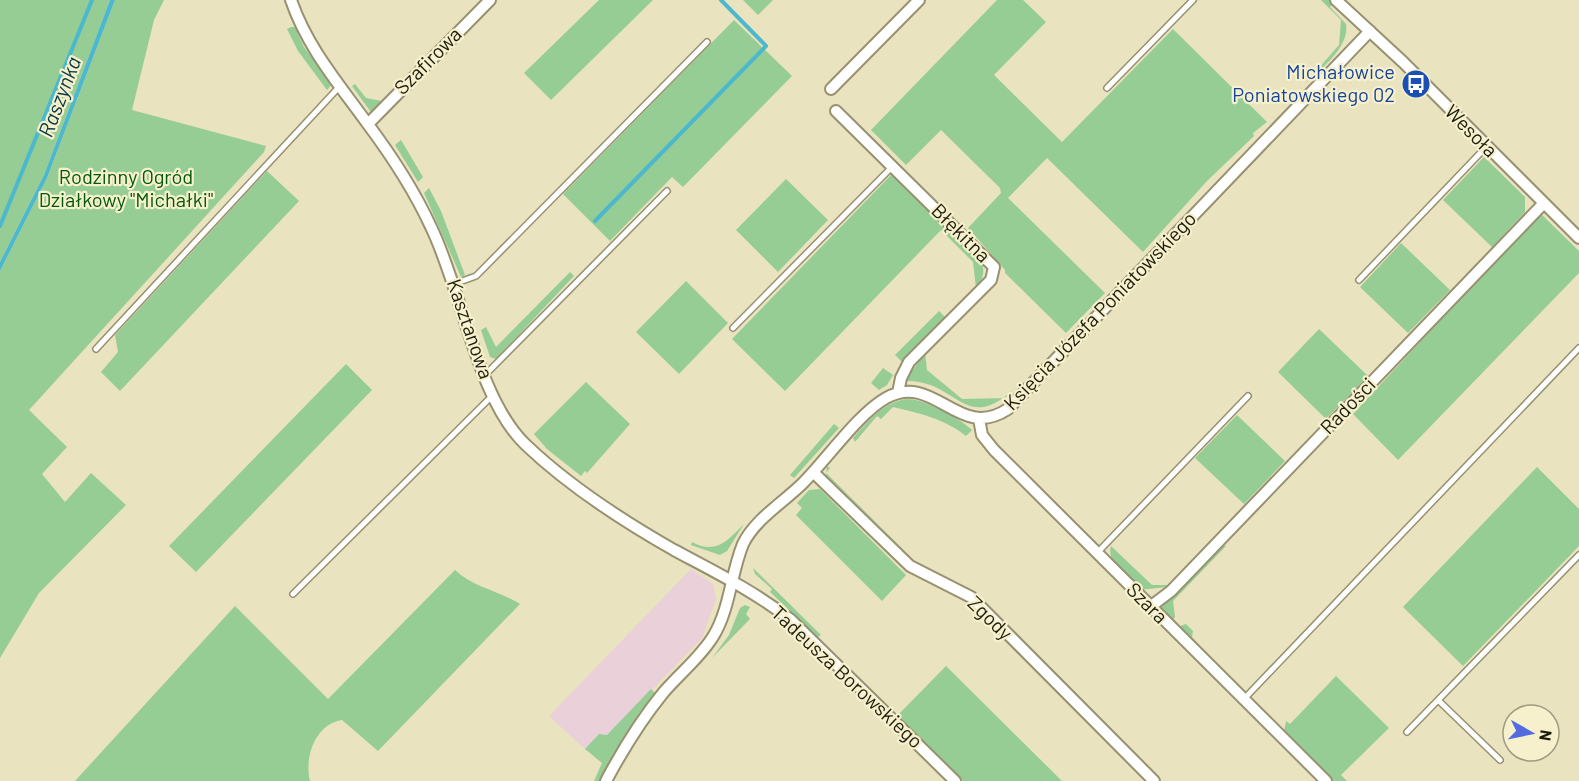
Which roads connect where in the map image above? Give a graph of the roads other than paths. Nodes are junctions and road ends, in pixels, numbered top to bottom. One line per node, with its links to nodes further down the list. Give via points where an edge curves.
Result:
1 (291, 0): 8 (street, Kasztanowa, via 309,45)
2 (490, 0): 12 (street, Szafirowa)
3 (919, 0): 10 (street)
4 (1193, 0): 9 (lane)
5 (1336, 0): 6 (street, Wesoła)
6 (1370, 31): 13 (street, Wesoła); 27 (street, Księcia Józefa Poniatowskiego, via 1014,404 1001,414)
7 (707, 42): 19 (lane, via 476,276)
8 (340, 86): 12 (street, Kasztanowa); 22 (lane)
9 (1107, 88)
10 (831, 89)
11 (836, 111): 14 (street, Błękitna)
12 (368, 124): 19 (street, Kasztanowa, via 422,208)
13 (1487, 146): 16 (street, Wesoła); 18 (lane)
14 (893, 166): 20 (lane); 24 (street, Błękitna, via 994,267 991,280 909,362)
15 (667, 191): 23 (lane)
16 (1544, 203): 17 (street, Wesoła); 33 (street, Radości, via 1171,591)
17 (1579, 238)
18 (1359, 280)
19 (454, 284): 23 (street, Kasztanowa)
20 (733, 328)
21 (1579, 348): 34 (lane)
22 (96, 349)
23 (485, 375): 25 (street, Kasztanowa)
24 (898, 393): 27 (street, Księcia Józefa Poniatowskiego, via 927,394 960,414); 28 (street, via 868,412)
25 (493, 395): 31 (street, Kasztanowa, via 511,429 555,469 672,548); 32 (lane)
26 (1248, 396): 29 (lane)
27 (978, 419): 29 (street, Szara, via 981,434 993,450)
28 (813, 472): 31 (street, via 749,535); 40 (street, Zgody, via 910,566 970,597)
29 (1096, 553): 33 (street, Szara)
30 (1579, 555): 35 (lane)
31 (733, 580): 38 (street, via 713,637 656,701); 39 (street, Tadeusza Borowskiego, via 791,620)
32 (293, 594)
33 (1150, 607): 34 (street, Szara)
34 (1244, 699): 41 (street, Szara)
35 (1438, 700): 36 (lane); 37 (lane)
36 (1407, 732)
37 (1500, 760)
38 (606, 781)
39 (955, 781)
40 (1154, 781)
41 (1326, 781)

